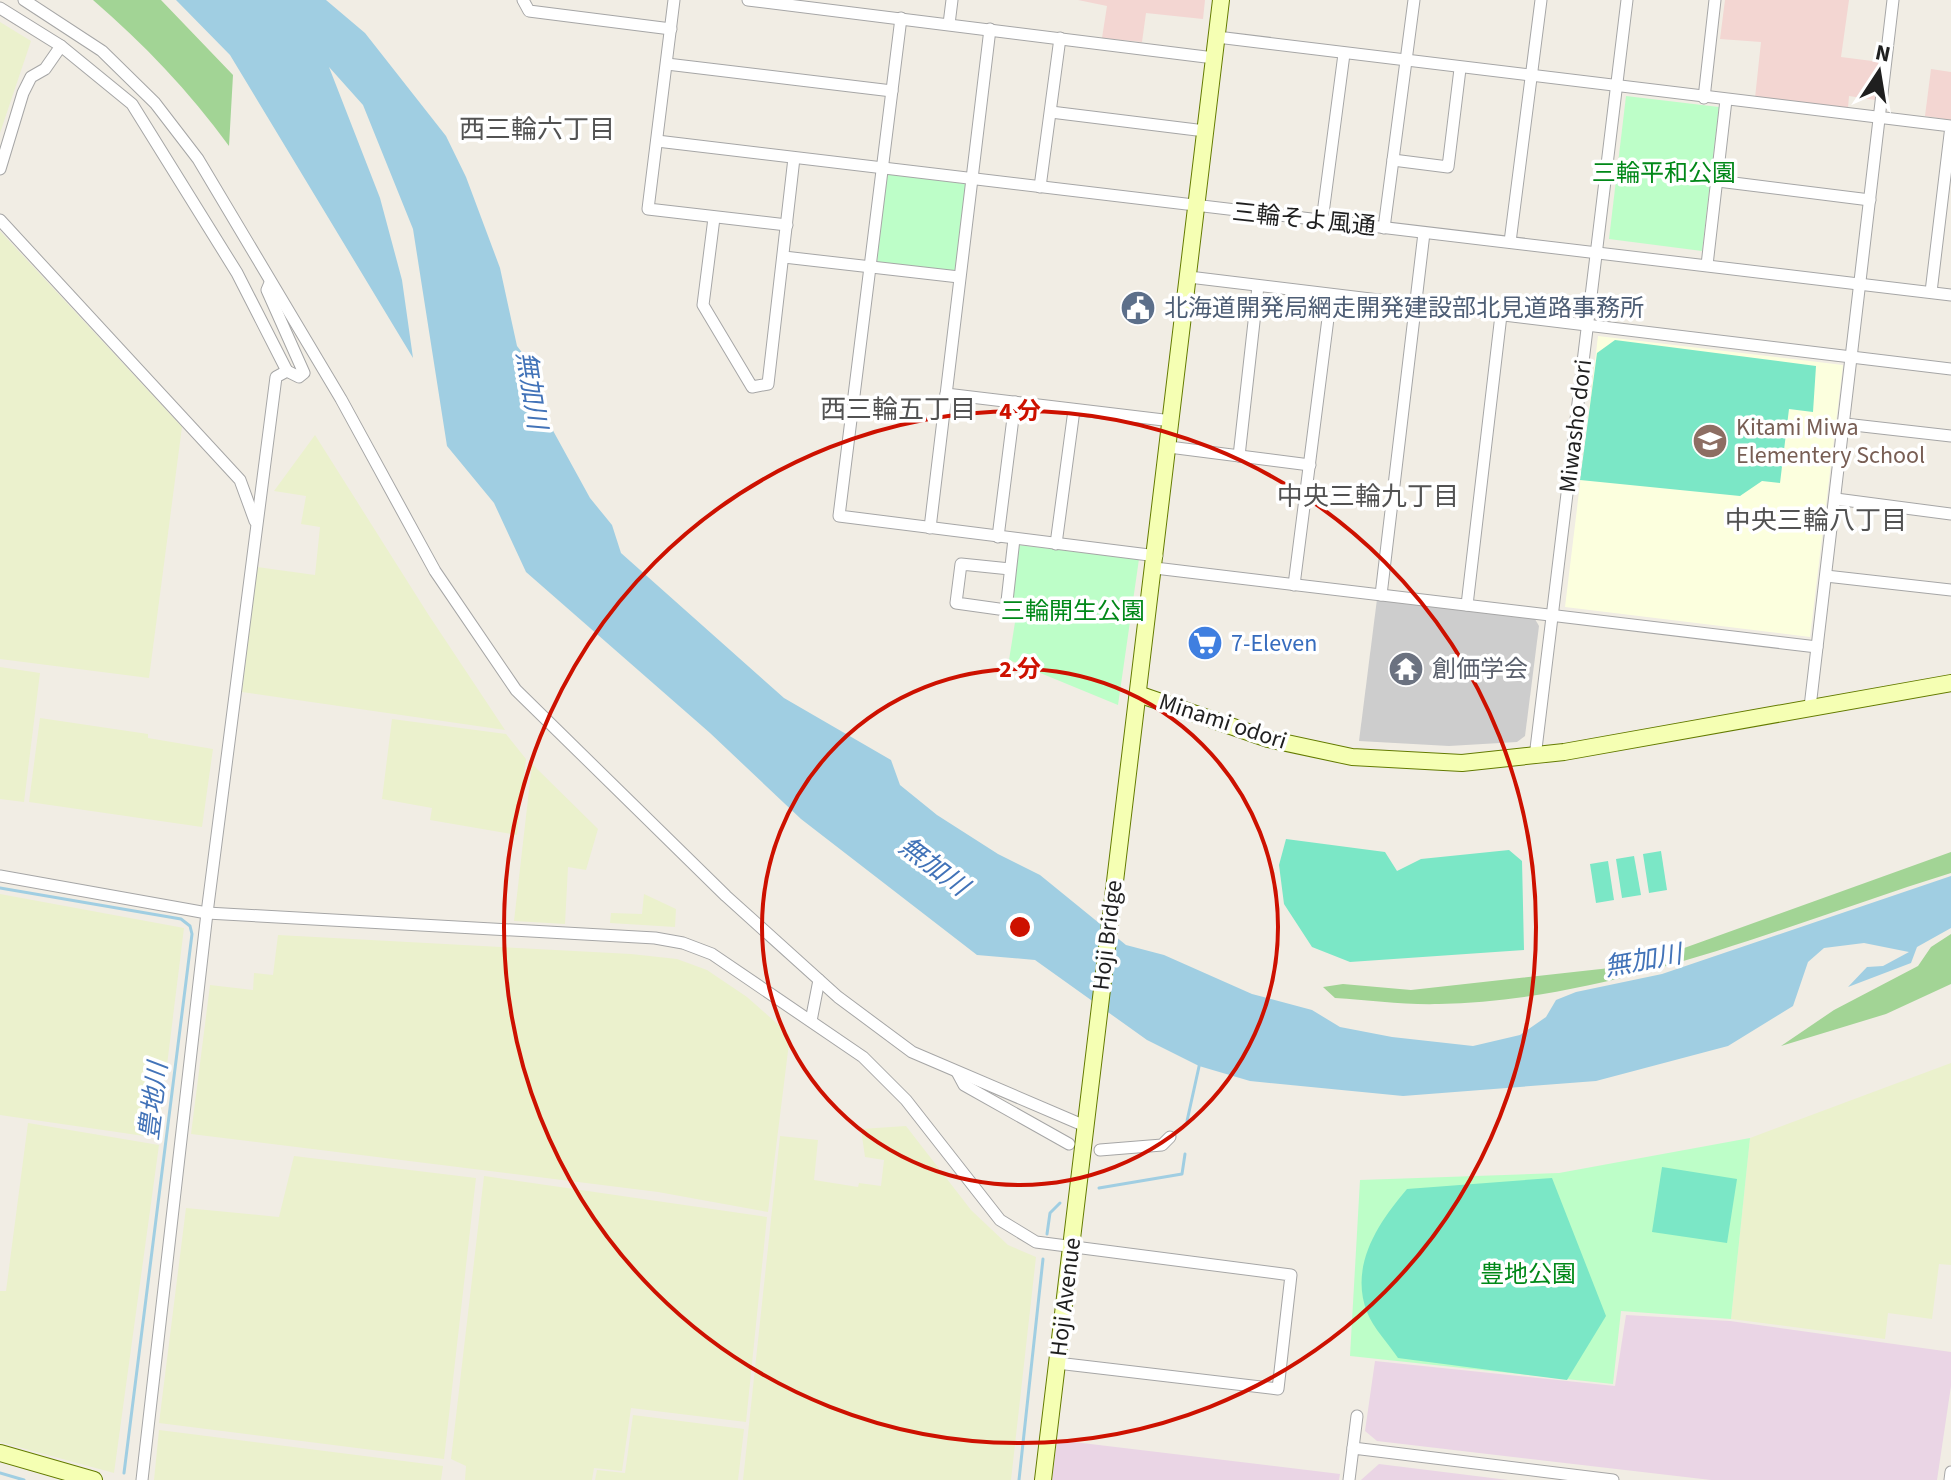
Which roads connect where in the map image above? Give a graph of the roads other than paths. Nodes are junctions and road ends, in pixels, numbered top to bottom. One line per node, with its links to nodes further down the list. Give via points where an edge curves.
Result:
1 (24, 0): 58 (street, via 102,51 155,103 198,159)
2 (523, 0): 15 (street, via 529,11)
3 (674, 0): 15 (street)
4 (748, 0): 13 (street)
5 (952, 0): 14 (street)
6 (1221, 0): 17 (main road, Minami odori)
7 (1414, 0): 22 (street)
8 (1541, 0): 25 (street)
9 (1627, 0): 26 (street, Miwasho dori)
10 (1715, 0): 28 (street)
11 (1893, 0): 31 (street)
12 (0, 8): 19 (street)
13 (901, 18): 14 (street); 27 (street)
14 (949, 24): 16 (street)
15 (671, 29): 23 (street)
16 (990, 29): 18 (street); 39 (street)
17 (1217, 37): 20 (street); 21 (main road, Minami odori)
18 (1060, 38): 21 (street); 30 (street)
19 (61, 46): 38 (street, via 23,93); 69 (street, via 132,104 237,273)
20 (1344, 54): 22 (street); 46 (street)
21 (1214, 58): 32 (main road, Minami odori)
22 (1406, 62): 24 (street); 36 (street)
23 (667, 64): 27 (street); 33 (street)
24 (1460, 69): 25 (street); 36 (street, via 1448,167)
25 (1531, 77): 26 (street); 51 (street)
26 (1616, 88): 28 (street); 52 (street, Miwasho dori)
27 (892, 91): 37 (street)
28 (1704, 98): 29 (street)
29 (1726, 100): 31 (street); 40 (street)
30 (1051, 112): 32 (street); 41 (street)
31 (1879, 118): 35 (street, via 1951,126); 42 (street)
32 (1205, 131): 43 (main road, Minami odori)
33 (657, 141): 34 (street, 三輪そよ風通); 44 (street, via 648,209)
34 (794, 158): 37 (street, 三輪そよ風通); 48 (street)
35 (1949, 159): 47 (street)
36 (1393, 160): 49 (street)
37 (883, 168): 39 (street, 三輪そよ風通); 55 (street)
38 (0, 169)
39 (971, 179): 41 (street, 三輪そよ風通); 56 (street)
40 (1718, 181): 42 (street); 54 (street)
41 (1040, 187): 43 (street, 三輪そよ風通)
42 (1870, 200): 59 (street)
43 (1196, 206): 46 (street, 三輪そよ風通); 57 (main road, Minami odori)
44 (714, 218): 48 (street); 53 (street, via 703,305 752,387 768,384)
45 (0, 220): 81 (street, via 240,480)
46 (1322, 221): 49 (street, 三輪そよ風通)
47 (1945, 224): 61 (street)
48 (787, 225): 53 (street)
49 (1384, 228): 50 (street, 三輪そよ風通)
50 (1424, 233): 51 (street, 三輪そよ風通); 64 (street)
51 (1510, 242): 52 (street, 三輪そよ風通)
52 (1595, 253): 54 (street, 三輪そよ風通); 66 (street, Miwasho dori)
53 (784, 257): 55 (street)
54 (1707, 265): 59 (street, 三輪そよ風通)
55 (872, 267): 56 (street); 82 (street, via 839,516)
56 (959, 277): 70 (street)
57 (1189, 277): 60 (street); 73 (main road, Minami odori)
58 (270, 283): 69 (street, via 267,290 304,373 299,377); 101 (street, via 435,571 516,690)
59 (1861, 284): 61 (street, 三輪そよ風通); 67 (street)
60 (1258, 286): 62 (street); 77 (street)
61 (1931, 292): 63 (street, 三輪そよ風通)
62 (1331, 295): 64 (street); 78 (street)
63 (1951, 295)
64 (1416, 306): 65 (street); 91 (street)
65 (1501, 315): 66 (street); 92 (street)
66 (1587, 326): 67 (street); 93 (street, Miwasho dori)
67 (1851, 358): 68 (street); 74 (street)
68 (1951, 369)
69 (287, 371): 81 (street, via 276,377)
70 (946, 394): 71 (street); 82 (street)
71 (1015, 402): 72 (street); 83 (street)
72 (1074, 410): 73 (street); 85 (street)
73 (1172, 421): 76 (main road, Minami odori)
74 (1845, 424): 75 (street); 79 (street)
75 (1951, 436)
76 (1169, 447): 77 (street); 86 (main road, Minami odori)
77 (1239, 456): 78 (street)
78 (1310, 465): 89 (street)
79 (1836, 499): 80 (street); 88 (street)
80 (1951, 514)
81 (256, 521): 100 (street)
82 (930, 528): 83 (street)
83 (998, 537): 84 (street)
84 (1014, 539): 85 (street); 87 (street)
85 (1056, 544): 86 (street)
86 (1156, 562): 89 (street); 96 (main road, Minami odori)
87 (1010, 569): 87 (street, via 1006,610 956,603 961,564)
88 (1826, 576): 90 (street); 94 (street)
89 (1294, 585): 91 (street)
90 (1951, 590)
91 (1381, 595): 92 (street)
92 (1467, 605): 93 (street)
93 (1553, 615): 94 (street); 98 (street, Miwasho dori)
94 (1817, 647): 97 (street)
95 (1951, 683): 97 (main road, Minami odori)
96 (1138, 694): 98 (main road, Minami odori, via 1268,739 1352,757 1462,763); 104 (main road, Hoji Bridge)
97 (1810, 707): 98 (main road, Minami odori)
98 (1535, 757)
99 (0, 876): 100 (street)
100 (207, 913): 102 (street, via 683,943 744,973); 115 (street)
101 (819, 980): 102 (street); 103 (street, via 912,1052)
102 (811, 1021): 108 (street, via 863,1057 906,1100 1000,1220 1036,1242)
103 (957, 1071): 104 (street, via 1069,1122); 106 (street, via 964,1085)
104 (1086, 1121): 108 (main road, Hoji Avenue)
105 (1170, 1137): 107 (street, via 1162,1145)
106 (1069, 1144)
107 (1100, 1150)
108 (1071, 1248): 109 (main road, Hoji Avenue); 109 (street, via 1291,1275 1278,1389)
109 (1057, 1363): 116 (main road, Hoji Avenue)
110 (1357, 1416): 111 (street)
111 (1353, 1448): 117 (street); 118 (street)
112 (0, 1453): 114 (main road)
113 (1951, 1472): 119 (street)
114 (94, 1480)
115 (142, 1480)
116 (1043, 1480)
117 (1349, 1480)
118 (1613, 1480)
119 (1950, 1480)

